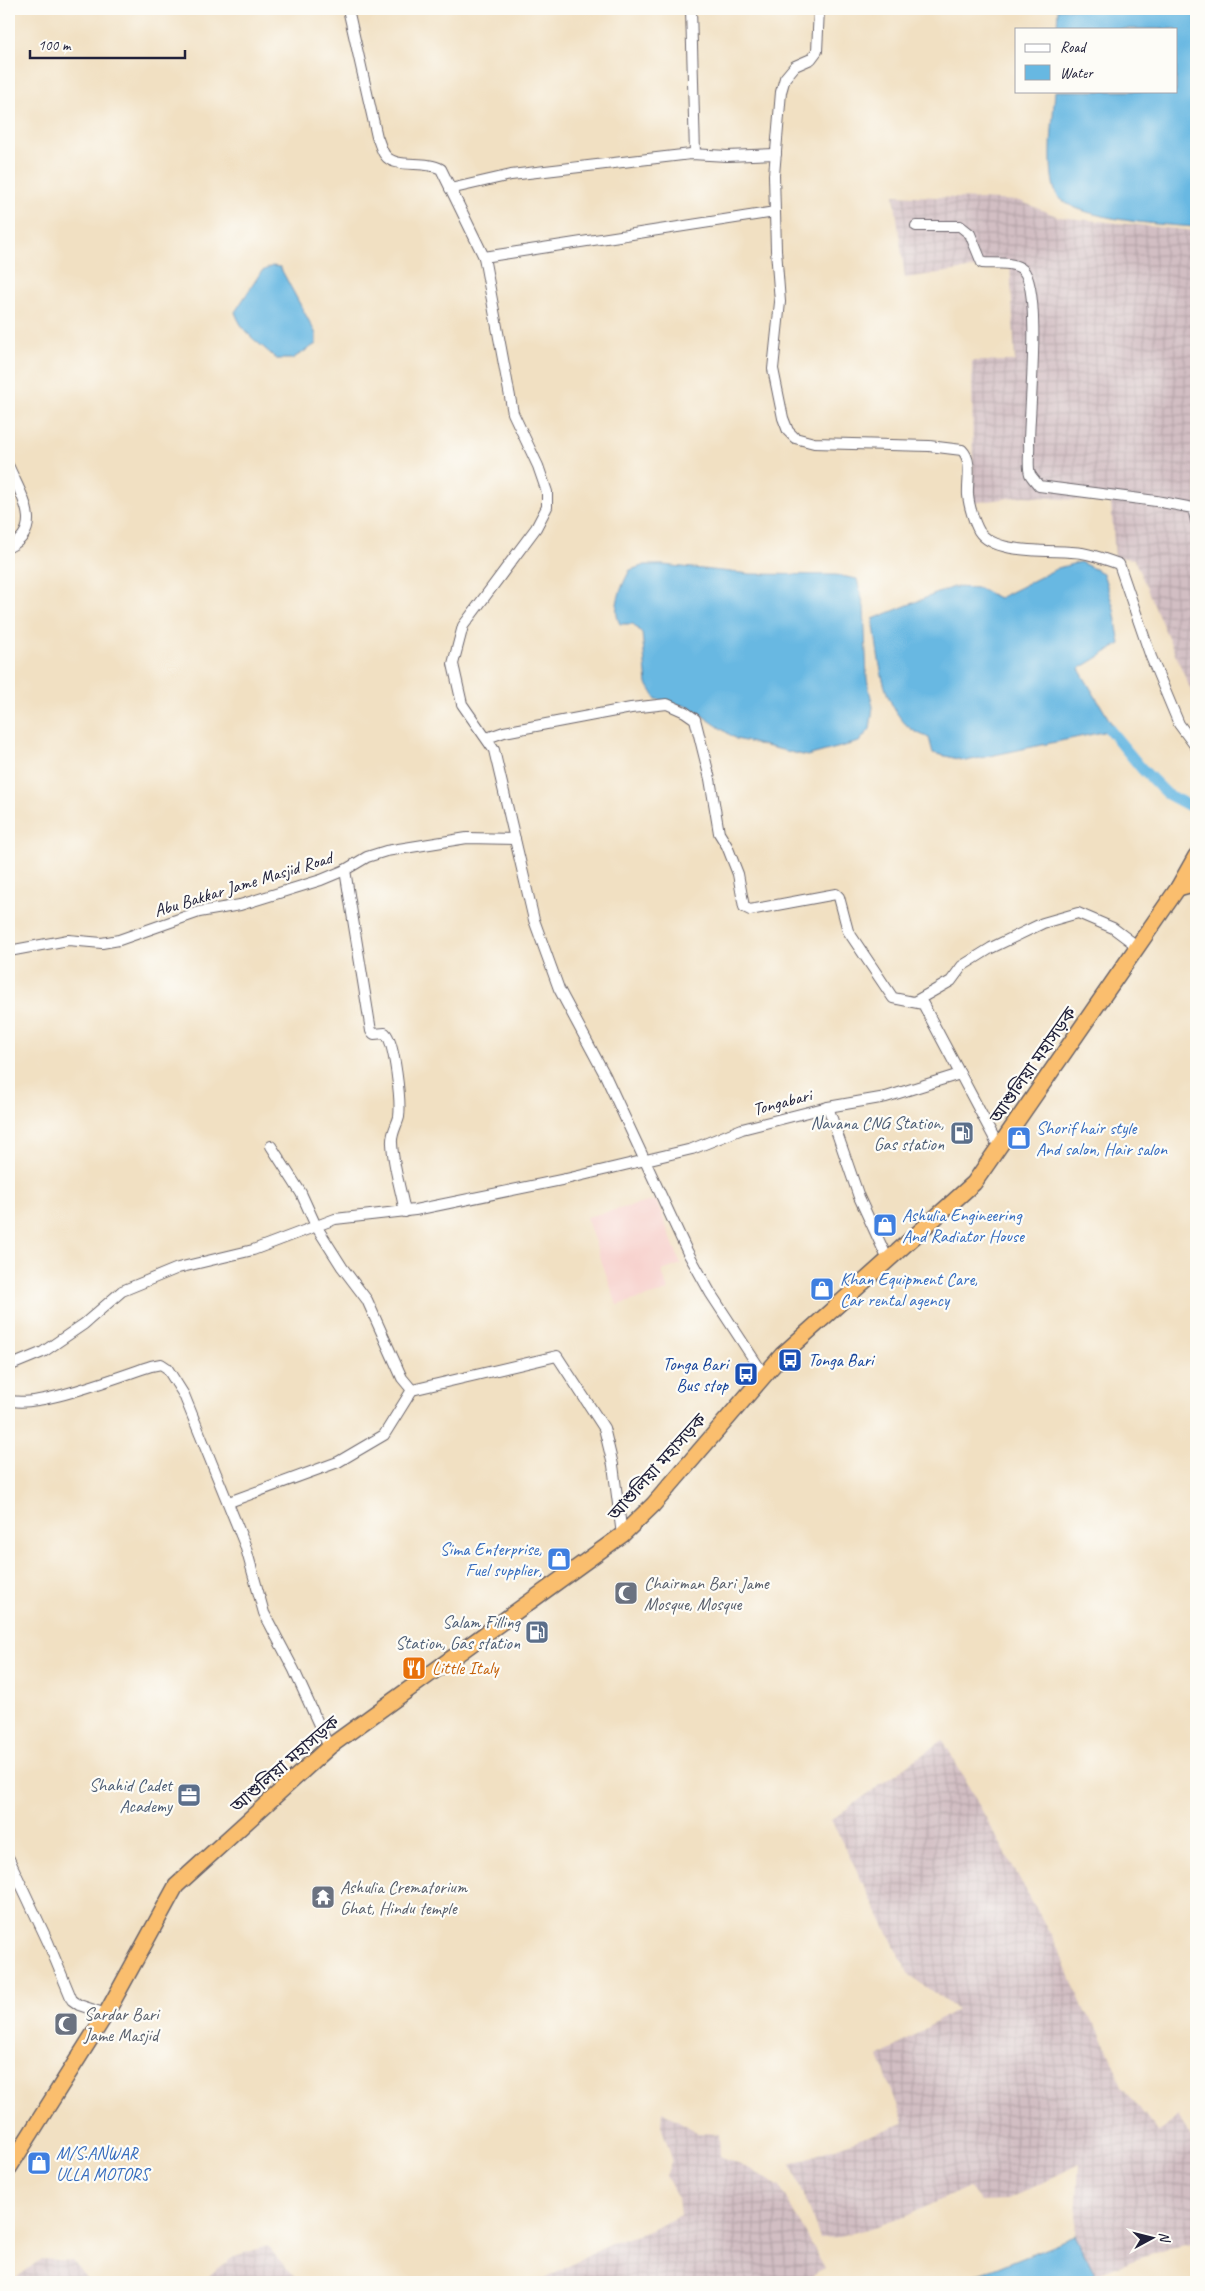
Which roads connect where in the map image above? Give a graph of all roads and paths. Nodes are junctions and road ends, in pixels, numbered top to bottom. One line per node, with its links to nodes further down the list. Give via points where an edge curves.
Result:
1 (348, 9): 6 (street, via 377,137 385,156 395,163 432,164 441,169)
2 (691, 9): 4 (street)
3 (819, 9): 5 (street, via 817,51 810,59 795,66 785,78)
4 (695, 154): 5 (street); 6 (street, via 511,175)
5 (776, 154): 7 (street)
6 (450, 189): 9 (street)
7 (775, 212): 9 (street); 14 (street, via 780,302 773,378 788,431 795,438 814,443 962,450 968,467 968,496 977,527 986,540 995,545 1084,553 1118,564 1154,666 1179,724)
8 (916, 226): 11 (street, via 960,226 970,234 982,263 1012,265 1021,269 1030,284 1033,312 1030,474 1039,486 1193,508)
9 (484, 258): 13 (street, via 513,413 547,492 547,507 536,528 463,626 453,664 462,704)
10 (9, 467): 12 (street, via 26,507 29,526 21,541)
11 (1196, 521)
12 (9, 547)
13 (487, 738): 15 (street, via 494,750); 22 (street, via 631,708 667,704 686,712 695,719 710,778 719,833 728,846 738,874 744,907 750,910 836,894 855,945 893,998)
14 (1196, 747)
15 (515, 839): 17 (street, Abu Bakkar Jame Masjid Road, via 467,838 423,844 367,857); 27 (street, via 534,920 558,989 605,1075)
16 (1196, 856): 19 (highway, আশুলিয়া মহাসড়ক)
17 (345, 870): 21 (street, Abu Bakkar Jame Masjid Road, via 287,891 190,914 119,940 88,943 68,940); 28 (street, via 370,1031 388,1036 393,1061 399,1117 392,1141)
18 (1196, 883): 19 (highway)
19 (1178, 888): 20 (highway, আশুলিয়া মহাসড়ক)
20 (1137, 946): 22 (street, via 1113,928 1078,913 1043,922 991,948 962,966 951,981); 26 (highway, আশুলিয়া মহাসড়ক)
21 (9, 951)
22 (914, 1002): 23 (street, via 923,1004)
23 (960, 1074): 24 (street, via 886,1097); 26 (street)
24 (828, 1107): 27 (street, Tongabari, via 742,1129 692,1149); 30 (street, Tongabari, via 873,1231)
25 (271, 1146): 29 (street, via 301,1193)
26 (999, 1147): 30 (highway, আশুলিয়া মহাসড়ক, via 974,1184)
27 (645, 1159): 28 (street, Tongabari); 32 (street, via 686,1251)
28 (405, 1212): 29 (street, Tongabari, via 334,1219)
29 (316, 1226): 31 (street, Tongabari, via 253,1250 178,1268 122,1291 84,1324 43,1352); 33 (street, via 367,1300 402,1378)
30 (888, 1260): 32 (highway, আশুলিয়া মহাসড়ক)
31 (9, 1366)
32 (764, 1375): 36 (highway, আশুলিয়া মহাসড়ক, via 654,1505)
33 (412, 1390): 35 (street, via 384,1435 338,1462); 36 (street, via 558,1356 604,1428 613,1466)
34 (9, 1400): 35 (street, via 21,1403 70,1392 161,1364 184,1395)
35 (229, 1502): 37 (street, via 264,1613)
36 (622, 1535): 37 (highway, আশুলিয়া মহাসড়ক)
37 (329, 1747): 39 (highway, আশুলিয়া মহাসড়ক, via 176,1886)
38 (9, 1859): 39 (street, via 72,2000)
39 (106, 2014): 40 (highway, আশুলিয়া মহাসড়ক)
40 (9, 2168)

